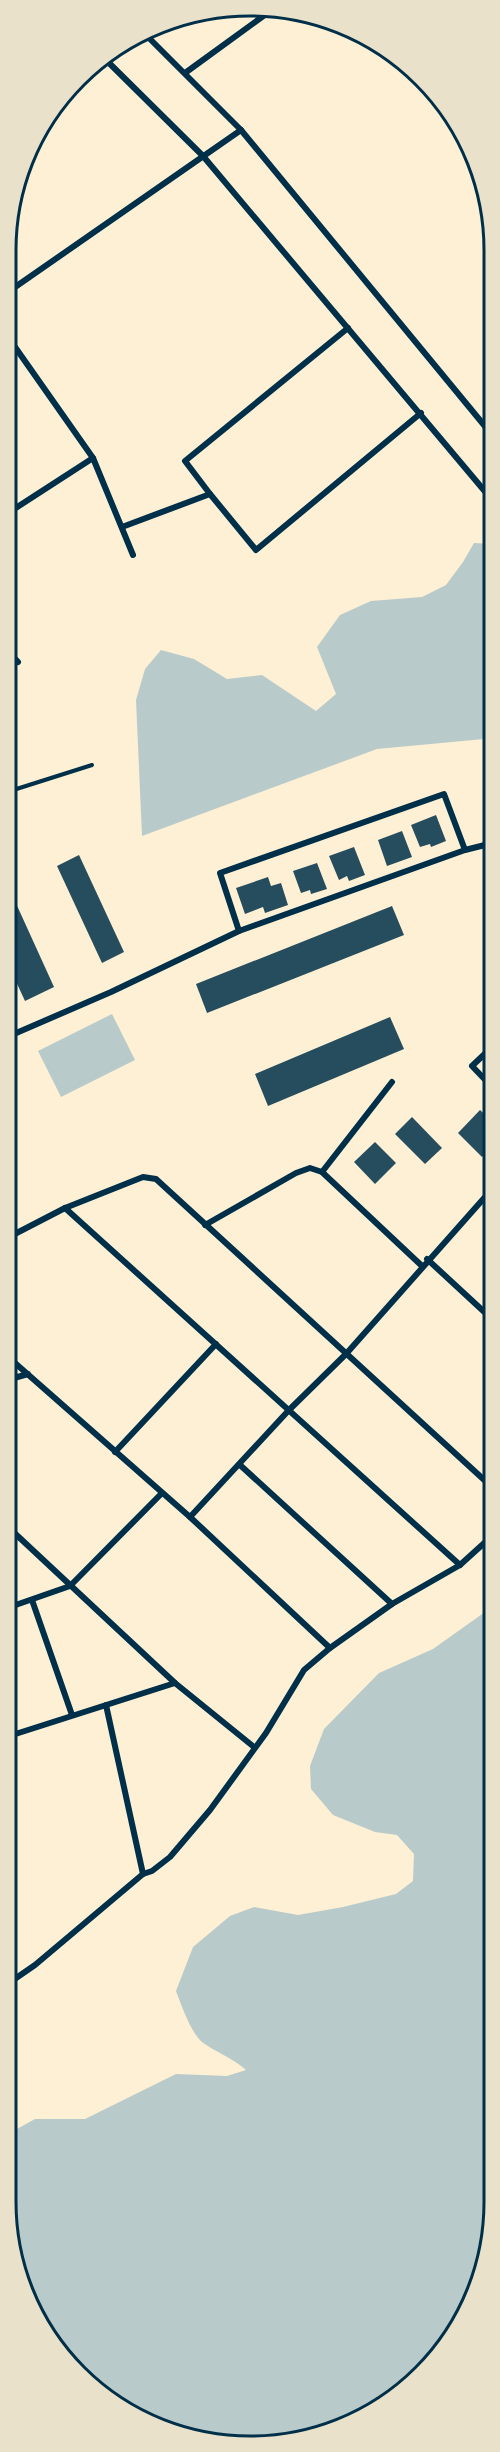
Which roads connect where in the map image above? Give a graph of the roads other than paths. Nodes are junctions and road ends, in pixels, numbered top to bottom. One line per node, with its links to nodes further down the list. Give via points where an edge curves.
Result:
1 (262, 17): 4 (street)
2 (150, 39): 4 (street)
3 (110, 64): 6 (street)
4 (185, 73): 5 (street)
5 (241, 130): 6 (street); 11 (street)
6 (203, 156): 7 (street); 8 (street)
7 (16, 286)
8 (348, 328): 10 (street); 14 (street, via 185,461)
9 (16, 349): 12 (street)
10 (421, 413): 13 (street); 14 (street, via 256,550)
11 (484, 425)
12 (93, 458): 15 (street); 16 (street)
13 (484, 490)
14 (210, 494): 16 (street)
15 (16, 508)
16 (122, 528): 17 (street)
17 (133, 555)
18 (484, 845): 19 (street)
19 (465, 850): 20 (street); 20 (street, via 444,794 220,873)
20 (239, 931): 21 (street)
21 (16, 1033)
22 (484, 1055): 23 (street, via 472,1066)
23 (484, 1079)
24 (392, 1082): 25 (street)
25 (322, 1172): 28 (street, via 310,1168 296,1173); 31 (street)
26 (484, 1198): 30 (street)
27 (64, 1208): 28 (street, via 143,1177 156,1179); 29 (street); 33 (street)
28 (205, 1225): 34 (street)
29 (16, 1233)
30 (428, 1259): 31 (street); 32 (street)
31 (422, 1266): 34 (street)
32 (484, 1312)
33 (216, 1344): 38 (street); 39 (street)
34 (346, 1354): 38 (street); 41 (street)
35 (16, 1364): 36 (street)
36 (28, 1374): 37 (street); 39 (street)
37 (16, 1377)
38 (289, 1410): 40 (street); 46 (street)
39 (115, 1452): 42 (street)
40 (240, 1465): 43 (street); 49 (street)
41 (484, 1481)
42 (162, 1492): 43 (street); 47 (street)
43 (190, 1517): 51 (street)
44 (16, 1535): 47 (street)
45 (484, 1543): 46 (street)
46 (460, 1565): 49 (street)
47 (70, 1586): 48 (street); 52 (street)
48 (32, 1600): 50 (street); 54 (street)
49 (392, 1604): 51 (street)
50 (16, 1605)
51 (330, 1648): 56 (street, via 304,1670 267,1733)
52 (175, 1683): 53 (street); 56 (street)
53 (106, 1706): 54 (street); 57 (street)
54 (72, 1715): 55 (street)
55 (16, 1734)
56 (254, 1747): 57 (street, via 210,1810 170,1857)
57 (143, 1874): 58 (street)
58 (16, 1978)

